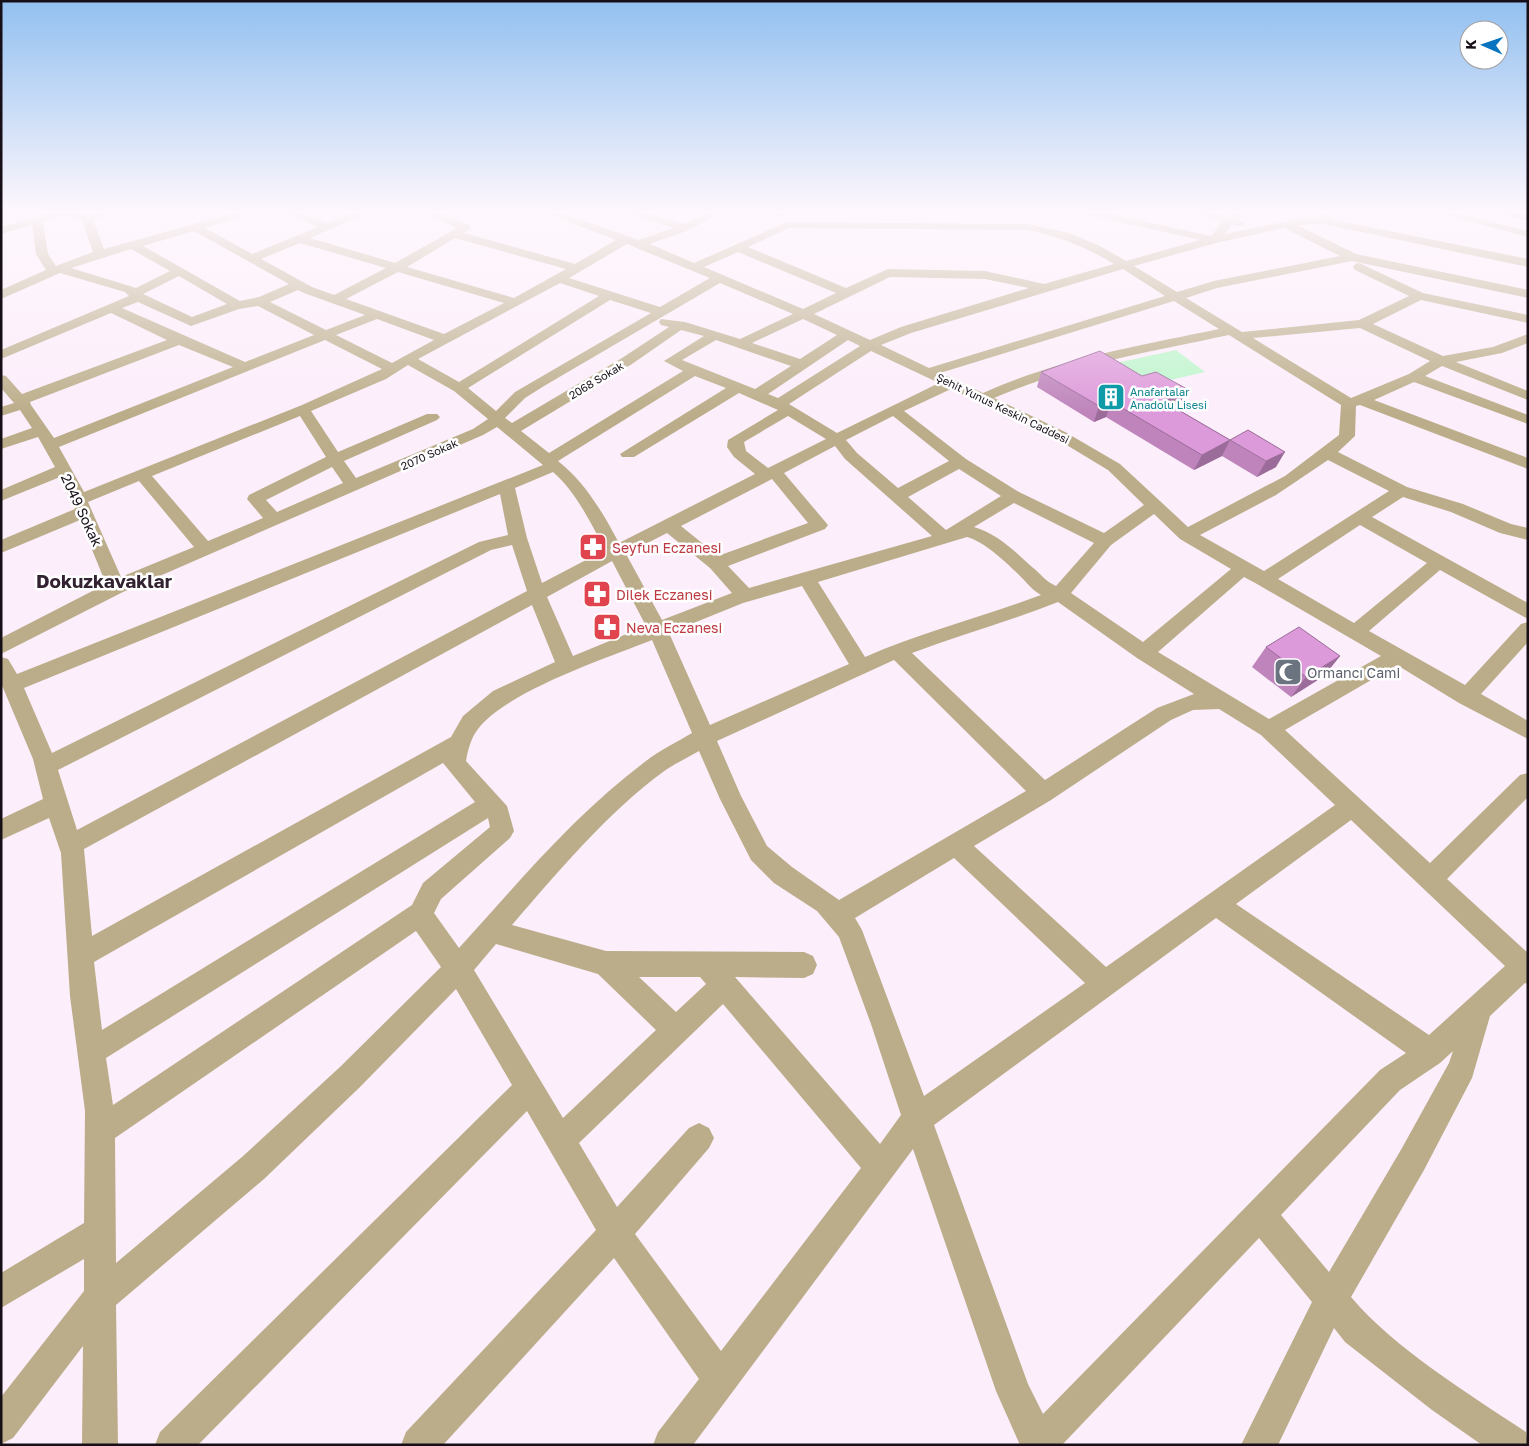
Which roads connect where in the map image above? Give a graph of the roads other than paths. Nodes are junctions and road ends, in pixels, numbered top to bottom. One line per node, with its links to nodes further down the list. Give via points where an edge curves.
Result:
1 (36, 278): 20 (street)
2 (89, 278): 24 (street, via 129,289)
3 (167, 278): 24 (street)
4 (192, 278): 30 (street)
5 (286, 278): 18 (street)
6 (376, 278): 27 (street)
7 (432, 278): 29 (street)
8 (812, 278): 21 (street)
9 (876, 278): 21 (street)
10 (1001, 278): 19 (street)
11 (1076, 278): 19 (street)
12 (1148, 278): 26 (street)
13 (1246, 278): 26 (street, via 1214,285)
14 (1386, 278): 25 (street)
15 (1450, 278): 22 (street)
16 (559, 279): 23 (street); 29 (street)
17 (718, 279): 32 (street, Şehit Yunus Keskin Caddesi); 34 (street, 2070 Sokak)
18 (298, 285): 27 (street); 28 (street)
19 (1043, 288): 46 (street, via 916,327)
20 (3, 292)
21 (845, 292): 32 (street)
22 (1528, 294)
23 (609, 295): 34 (street); 58 (street)
24 (136, 296): 30 (street, via 191,322); 31 (street)
25 (1419, 296): 35 (street); 36 (street)
26 (1178, 298): 38 (street); 54 (street)
27 (335, 300): 33 (street)
28 (258, 301): 30 (street); 39 (street)
29 (514, 302): 44 (street)
30 (236, 305)
31 (113, 309): 43 (street); 47 (street)
32 (802, 312): 41 (street, Şehit Yunus Keskin Caddesi); 45 (street)
33 (376, 315): 39 (street); 44 (street)
34 (657, 316): 37 (street); 71 (street, 2070 Sokak, via 539,383 509,404)
35 (1528, 319)
36 (1362, 324): 38 (street); 49 (street)
37 (680, 325): 40 (street); 71 (street, 2068 Sokak, via 627,361)
38 (1234, 333): 62 (street, via 1077,363 1028,378); 63 (street)
39 (326, 335): 51 (street); 52 (street)
40 (715, 335): 45 (street); 53 (street, via 671,361)
41 (846, 335): 46 (street, Şehit Yunus Keskin Caddesi); 50 (street)
42 (1528, 338): 49 (street, via 1497,350)
43 (179, 340): 51 (street); 64 (street)
44 (444, 340): 48 (street)
45 (740, 344): 50 (street)
46 (870, 345): 54 (street, Şehit Yunus Keskin Caddesi); 65 (street)
47 (1, 355)
48 (408, 359): 52 (street); 58 (street)
49 (1441, 361): 55 (street); 61 (street)
50 (803, 366): 60 (street)
51 (245, 367): 75 (street)
52 (392, 369): 66 (street)
53 (694, 370): 59 (street); 80 (street)
54 (929, 372): 57 (street, Şehit Yunus Keskin Caddesi)
55 (1414, 377): 63 (street); 70 (street)
56 (1, 379): 64 (street, 2049 Sokak)
57 (949, 384): 62 (street, Şehit Yunus Keskin Caddesi); 67 (street)
58 (459, 388): 71 (street)
59 (737, 388): 60 (street); 76 (street)
60 (756, 396): 65 (street)
61 (1528, 396)
62 (983, 398): 92 (street, Şehit Yunus Keskin Caddesi, via 1060,435 1114,467)
63 (1355, 401): 77 (street, via 1347,436); 81 (street)
64 (22, 402): 68 (street); 72 (street, 2049 Sokak)
65 (784, 407): 73 (street); 83 (street, via 736,440 735,447 740,454)
66 (303, 410): 78 (street); 84 (street)
67 (894, 410): 73 (street); 79 (street)
68 (1, 412)
69 (432, 417): 78 (street)
70 (1528, 420)
71 (504, 424): 80 (street); 86 (street, 2070 Sokak, via 478,432)
72 (42, 430): 74 (street); 75 (street, 2049 Sokak)
73 (837, 439): 83 (street); 89 (street)
74 (1, 444)
75 (52, 444): 82 (street, 2049 Sokak)
76 (628, 454)
77 (1329, 454): 87 (street); 97 (street, via 1278,488)
78 (337, 458): 86 (street); 94 (street, via 255,499)
79 (960, 462): 89 (street); 90 (street)
80 (550, 464): 85 (street); 103 (street, via 567,476)
81 (1528, 464)
82 (63, 470): 88 (street); 91 (street, 2049 Sokak)
83 (771, 473): 95 (street); 105 (street, via 819,525)
84 (142, 475): 91 (street); 102 (street)
85 (506, 485): 98 (street); 123 (street)
86 (354, 487): 94 (street, 2070 Sokak)
87 (1401, 491): 93 (street); 96 (street)
88 (1, 496)
89 (896, 496): 99 (street)
90 (1013, 496): 99 (street); 100 (street)
91 (83, 505): 101 (street); 109 (street, 2049 Sokak)
92 (1153, 506): 97 (street, Şehit Yunus Keskin Caddesi); 100 (street)
93 (1360, 517): 104 (street); 108 (street)
94 (274, 520): 102 (street, 2070 Sokak)
95 (669, 525): 103 (street); 105 (street)
96 (1528, 534)
97 (1186, 535): 106 (street, Şehit Yunus Keskin Caddesi)
98 (518, 538): 110 (street); 130 (street, via 485,546)
99 (944, 538): 107 (street); 111 (street, via 966,531 982,535 1039,586)
100 (1105, 541): 111 (street)
101 (1, 547)
102 (205, 548): 109 (street, 2070 Sokak)
103 (617, 551): 110 (street); 115 (street)
104 (1440, 561): 113 (street); 116 (street)
105 (716, 564): 112 (street)
106 (1243, 568): 108 (street, Şehit Yunus Keskin Caddesi); 119 (street)
107 (806, 579): 112 (street); 122 (street)
108 (1264, 580): 116 (street, Şehit Yunus Keskin Caddesi)
109 (116, 587): 117 (street)
110 (537, 594): 121 (street); 138 (street)
111 (1059, 595): 118 (street); 119 (street)
112 (745, 596): 115 (street)
113 (1528, 612)
114 (1528, 629): 124 (street)
115 (658, 630): 121 (street); 128 (street)
116 (1357, 632): 120 (street, Şehit Yunus Keskin Caddesi)
117 (1, 647)
118 (897, 651): 122 (street); 132 (street)
119 (1144, 653): 125 (street)
120 (1396, 657): 124 (street, Şehit Yunus Keskin Caddesi); 126 (street)
121 (567, 666): 129 (street, via 500,697 470,722)
122 (861, 667): 128 (street)
123 (7, 674): 130 (street)
124 (1466, 697): 127 (street, Şehit Yunus Keskin Caddesi)
125 (1222, 701): 126 (street); 132 (street, via 1191,702 1164,714)
126 (1269, 729): 135 (street)
127 (1528, 731)
128 (704, 737): 142 (street, via 759,853 783,875 826,903); 143 (street, via 655,766 620,794 556,856)
129 (459, 743): 134 (street, via 454,762); 144 (street)
130 (46, 766): 133 (street)
131 (1528, 782): 139 (street)
132 (1043, 793): 137 (street)
133 (56, 804): 136 (street); 138 (street)
134 (492, 804): 141 (street, via 499,813 502,832 432,891); 153 (street)
135 (1351, 807): 139 (street); 140 (street)
136 (1, 830)
137 (956, 844): 142 (street); 150 (street)
138 (70, 845): 144 (street)
139 (1430, 879): 148 (street)
140 (1216, 904): 150 (street); 154 (street)
141 (420, 914): 147 (street); 157 (street)
142 (836, 915): 156 (street, via 849,930)
143 (492, 931): 145 (street); 147 (street)
144 (80, 956): 153 (street)
145 (606, 964): 149 (street); 152 (street)
146 (804, 965): 149 (street)
147 (458, 968): 155 (street); 165 (street, via 350,1077 252,1168)
148 (1526, 969): 151 (street)
149 (716, 975): 152 (street); 160 (street)
150 (1105, 984): 156 (street)
151 (1479, 1007): 154 (street); 166 (street, via 1462,1068)
152 (676, 1030): 159 (street)
153 (91, 1052): 157 (street)
154 (1430, 1053): 161 (street, via 1390,1080)
155 (530, 1087): 159 (street); 172 (street)
156 (917, 1119): 160 (street); 170 (street, via 1013,1391)
157 (100, 1131): 162 (street)
158 (699, 1138): 163 (street)
159 (561, 1140): 163 (street)
160 (881, 1168): 167 (street)
161 (1260, 1215): 166 (street); 170 (street)
162 (100, 1232): 164 (street); 165 (street)
163 (615, 1233): 167 (street); 173 (street)
164 (1, 1292)
165 (99, 1298): 168 (street); 171 (street)
166 (1331, 1299): 174 (street); 175 (street, via 1357,1330 1444,1398)
167 (720, 1379): 169 (street)
168 (1, 1426)
169 (679, 1441)
170 (1039, 1444)
171 (100, 1445)
172 (173, 1445)
173 (419, 1445)
174 (1259, 1445)
175 (1513, 1445)

